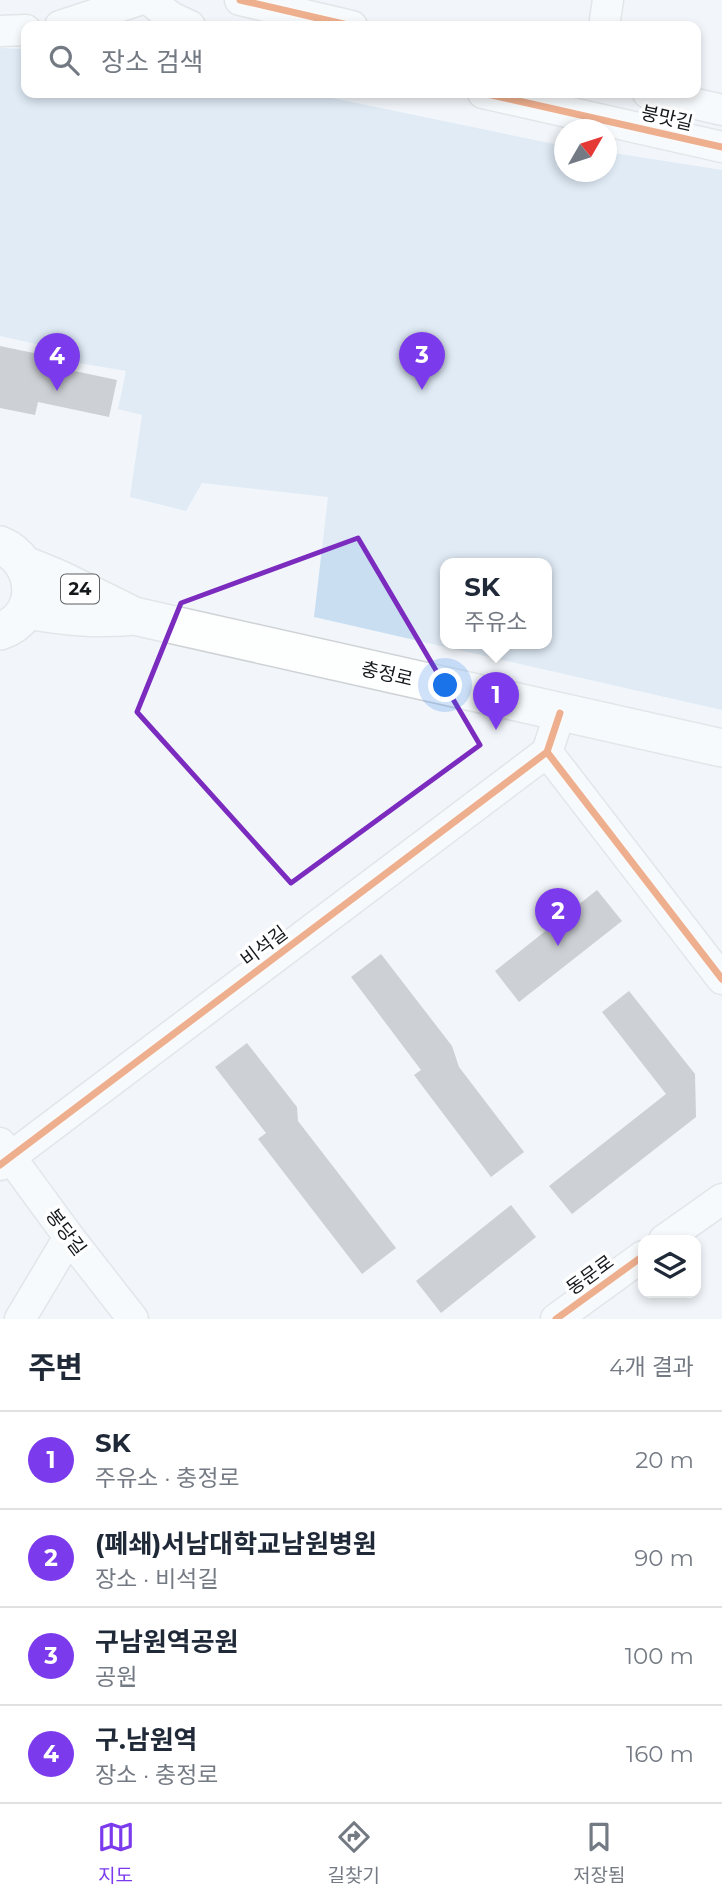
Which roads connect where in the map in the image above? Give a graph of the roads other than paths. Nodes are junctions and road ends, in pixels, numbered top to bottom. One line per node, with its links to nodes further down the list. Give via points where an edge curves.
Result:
1 (74, 0): 6 (street)
2 (139, 0): 7 (street)
3 (149, 0): 8 (street)
4 (240, 0): 9 (street)
5 (608, 0): 10 (street)
6 (57, 21)
7 (75, 21)
8 (179, 21)
9 (330, 21)
10 (605, 21)
11 (21, 30): 12 (street)
12 (0, 31)
13 (531, 98): 15 (street, 붕맛길)
14 (670, 98): 16 (street, 붕맛길)
15 (589, 104): 17 (street, 붕맛길)
16 (722, 110)
17 (722, 147)
18 (13, 555): 19 (main road, 충정로 / 24); 20 (main road, 24, via 31,580 31,595)
19 (134, 616): 20 (main road, 충정로 / 24); 21 (main road, 충정로 / 24)
20 (13, 621)
21 (560, 713): 22 (main road, 충정로 / 24); 23 (street)
22 (722, 748)
23 (547, 752): 24 (street); 25 (street, 비석길)
24 (722, 979)
25 (4, 1155): 28 (street, 봉당길)
26 (722, 1199): 27 (street)
27 (671, 1235)
28 (69, 1237): 30 (street); 31 (street, 봉당길)
29 (638, 1260): 32 (street, 동문로)
30 (20, 1319)
31 (133, 1319)
32 (556, 1319)

